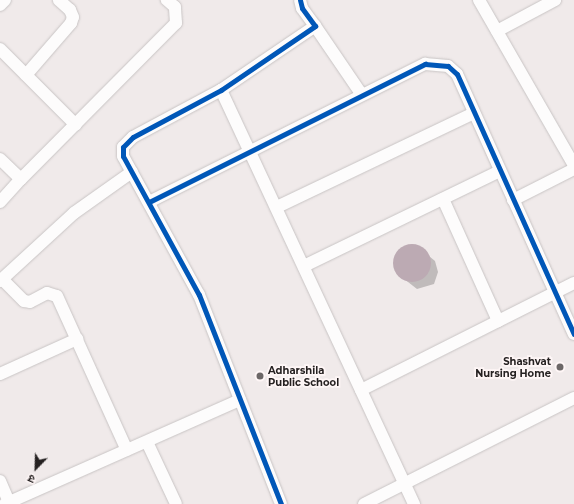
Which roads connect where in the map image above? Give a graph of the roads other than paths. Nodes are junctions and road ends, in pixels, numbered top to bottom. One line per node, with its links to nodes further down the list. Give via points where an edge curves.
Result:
1 (5, 0): 7 (street)
2 (59, 0): 11 (street, via 70,10 73,16 71,23)
3 (167, 0): 15 (street, via 175,7 176,23)
4 (300, 0): 8 (street, via 302,8)
5 (479, 0): 9 (street)
6 (555, 0): 9 (street)
7 (0, 5)
8 (315, 26): 12 (street); 13 (street)
9 (497, 31): 18 (street)
10 (0, 49): 11 (street)
11 (26, 75): 15 (street)
12 (221, 90): 16 (street); 21 (street, via 133,137 123,147 123,156)
13 (362, 95): 14 (street, via 424,64 436,63 448,66 457,74); 16 (street)
14 (474, 113): 20 (street); 27 (street)
15 (76, 125): 22 (street)
16 (251, 150): 26 (street); 27 (street)
17 (0, 159): 22 (street)
18 (574, 165)
19 (574, 169): 24 (street)
20 (500, 171): 23 (street); 24 (street)
21 (132, 172): 26 (street); 29 (street, via 74,213)
22 (21, 179): 25 (street)
23 (443, 199): 28 (street); 32 (street)
24 (513, 200): 31 (street)
25 (0, 202)
26 (149, 202): 38 (street, via 199,295)
27 (277, 206): 28 (street)
28 (304, 266): 36 (street)
29 (1, 280): 34 (street, via 24,301 30,302 47,293 57,296)
30 (574, 283): 31 (street)
31 (555, 292): 32 (street); 33 (street)
32 (498, 321): 36 (street)
33 (574, 334)
34 (77, 339): 35 (street); 40 (street)
35 (0, 374)
36 (362, 390): 42 (street)
37 (574, 398): 42 (street)
38 (240, 400): 39 (street); 45 (street)
39 (147, 442): 40 (street); 44 (street)
40 (127, 450): 43 (street)
41 (0, 481): 43 (street)
42 (406, 485): 46 (street); 47 (street)
43 (7, 503)
44 (175, 504)
45 (281, 504)
46 (364, 504)
47 (414, 504)

